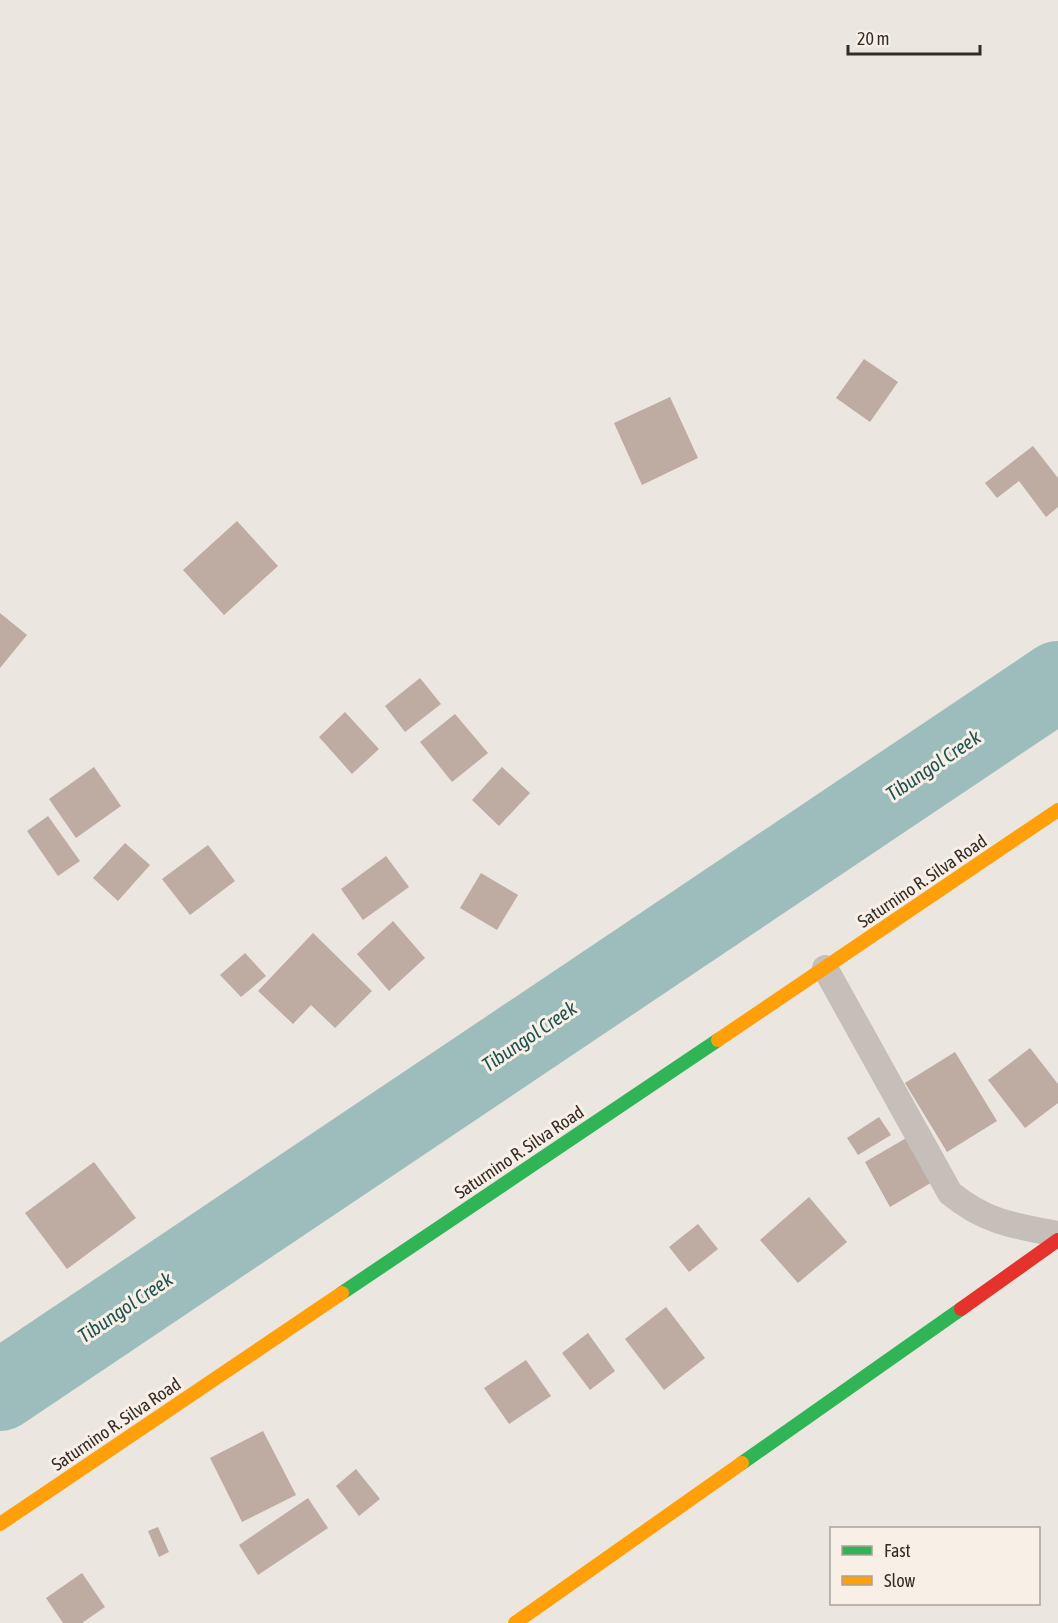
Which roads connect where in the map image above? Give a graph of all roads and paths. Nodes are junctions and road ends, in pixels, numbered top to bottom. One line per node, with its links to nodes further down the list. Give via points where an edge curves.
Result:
1 (1058, 810): 2 (main road, Saturnino R. Silva Road)
2 (825, 968): 3 (lane, via 950,1193 970,1210 1000,1223); 5 (main road, Saturnino R. Silva Road)
3 (1058, 1234)
4 (1058, 1240): 6 (main road)
5 (0, 1524)
6 (515, 1623)

